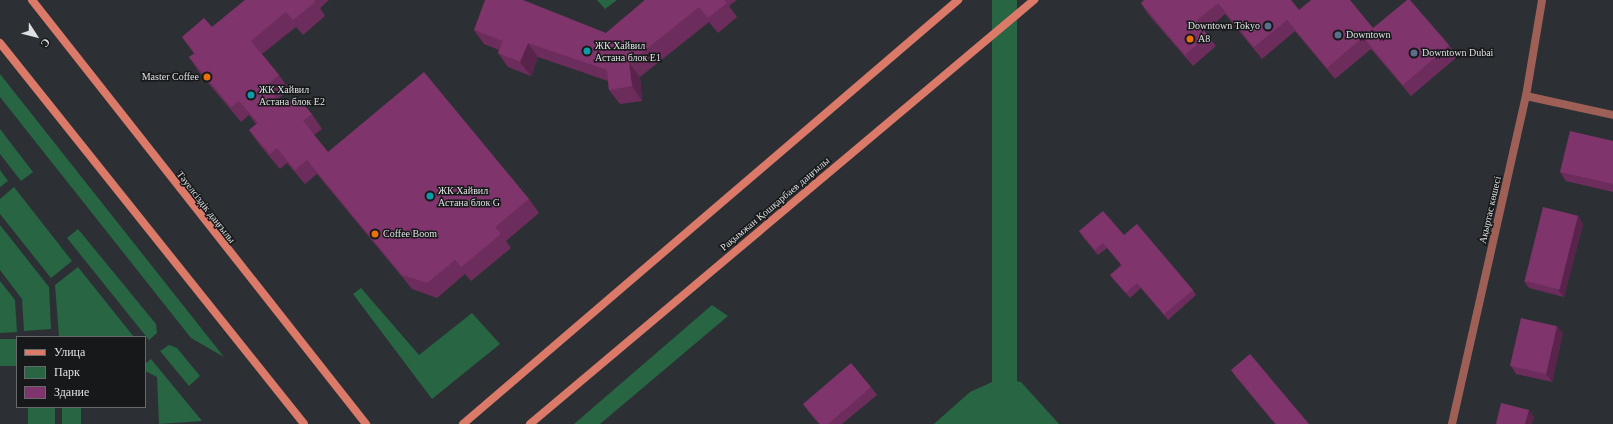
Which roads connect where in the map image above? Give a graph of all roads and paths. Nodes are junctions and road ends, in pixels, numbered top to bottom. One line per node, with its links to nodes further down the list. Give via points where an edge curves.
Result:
1 (32, 0): 9 (main road, Тәуелсіздік даңғылы)
2 (958, 0): 10 (main road)
3 (1034, 0): 11 (main road, Рақымжан Қошқарбаев даңғылы)
4 (1542, 0): 6 (street, Ақыртас көшесі)
5 (0, 43): 8 (main road)
6 (1526, 96): 7 (street); 12 (street, Ақыртас көшесі)
7 (1613, 115)
8 (304, 424)
9 (366, 424)
10 (463, 424)
11 (530, 424)
12 (1452, 424)

